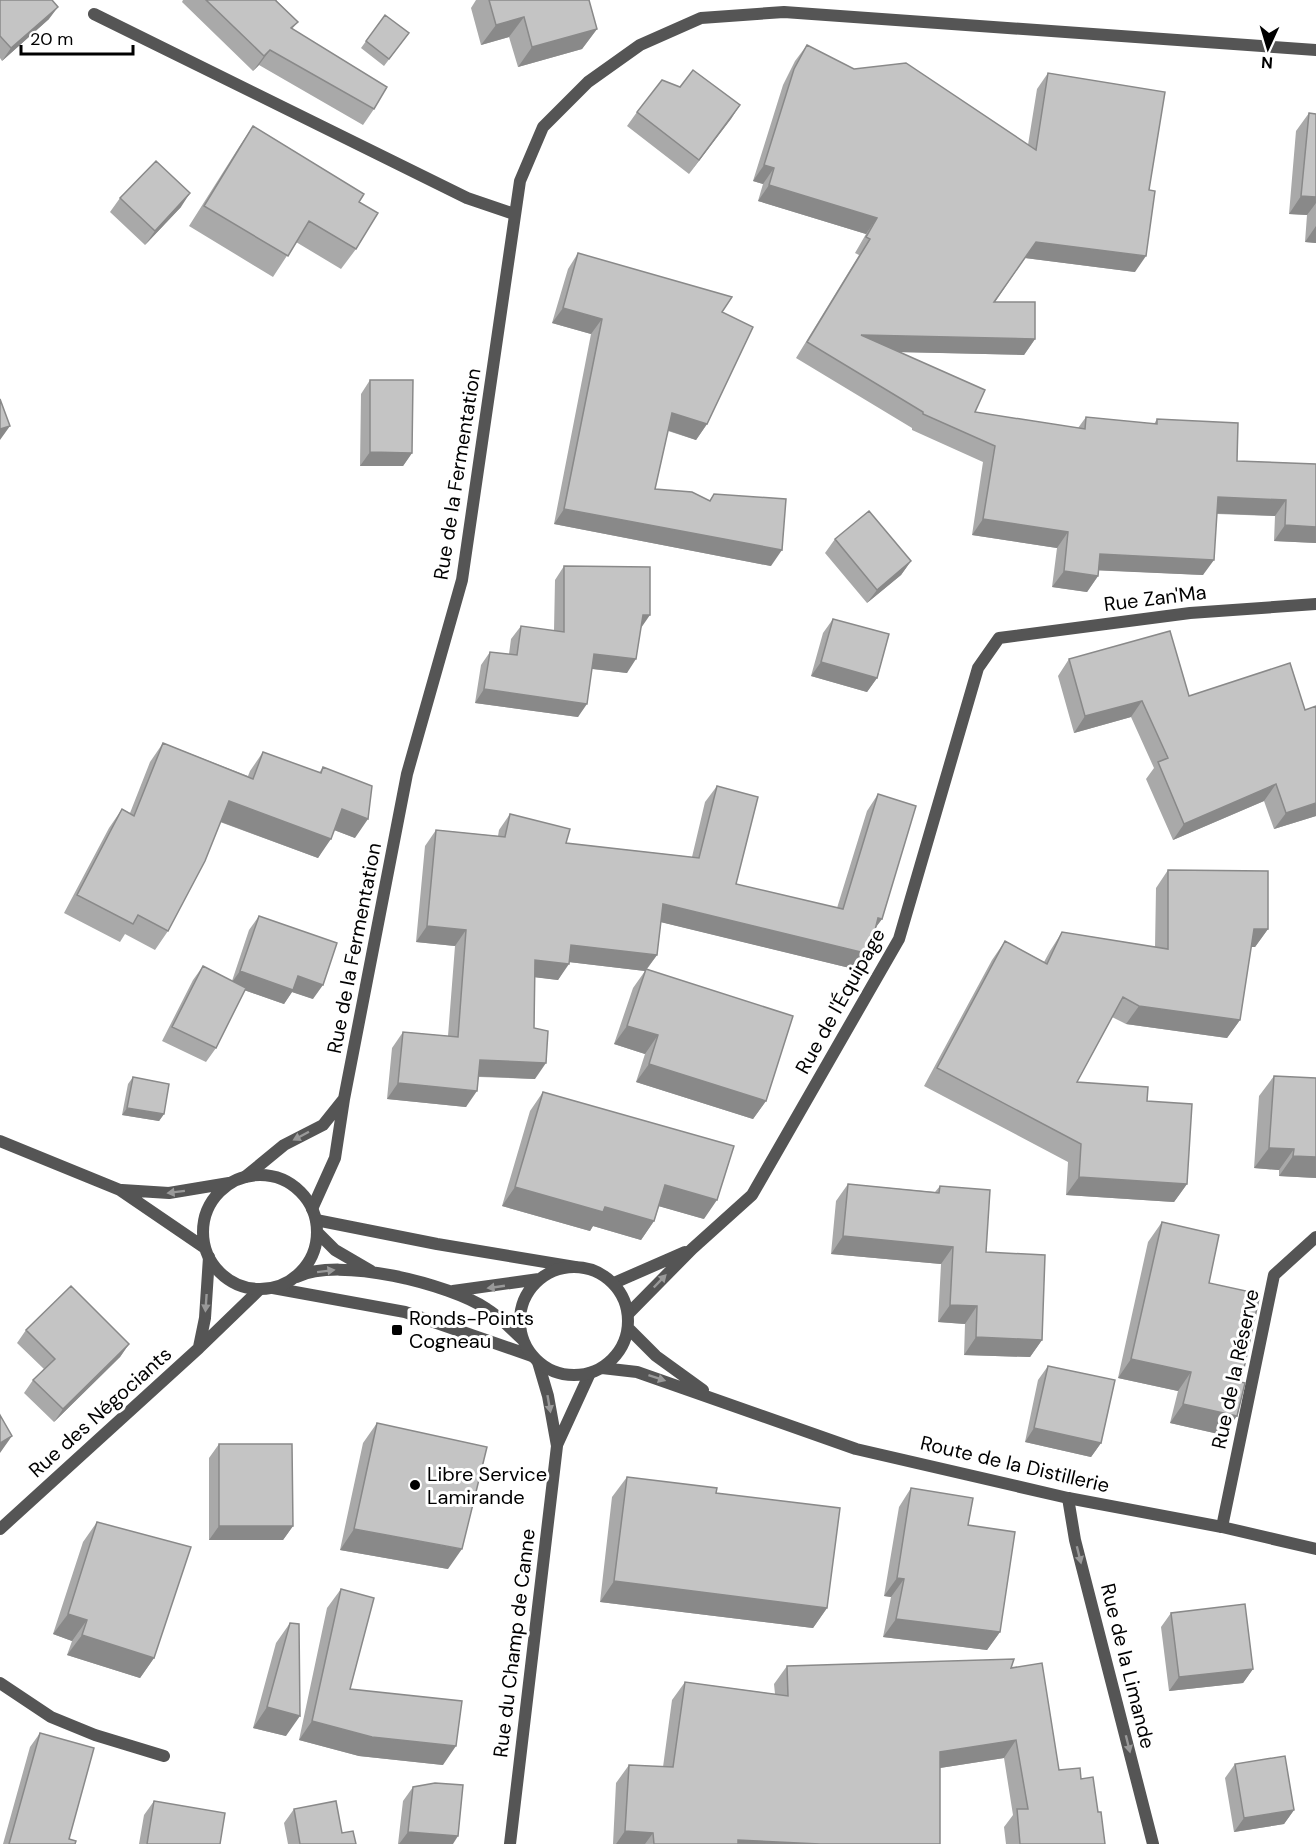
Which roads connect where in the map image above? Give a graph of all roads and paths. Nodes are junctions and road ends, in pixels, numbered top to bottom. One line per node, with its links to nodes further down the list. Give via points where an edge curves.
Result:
1 (93, 14): 3 (street, via 467,198)
2 (1316, 50): 3 (street, Rue de la Fermentation, via 784,12 701,18 640,45 588,82 543,127 520,180)
3 (514, 214): 6 (street, Rue de la Fermentation, via 462,580 407,774)
4 (1316, 604): 5 (street, Rue Zan'Ma, via 1190,613)
5 (999, 638): 13 (street, Rue de l'Équipage, via 978,668 899,939 752,1195)
6 (344, 1099): 8 (street, Rue de la Fermentation, one-way to 8, via 323,1125 284,1145); 11 (street, Rue de la Fermentation, via 335,1158)
7 (0, 1141): 10 (street)
8 (245, 1177): 9 (street); 11 (street, via 266,1175 285,1181 302,1192)
9 (231, 1183): 10 (street, one-way to 10, via 169,1193); 14 (street, via 216,1195 207,1211 203,1230)
10 (120, 1190): 14 (street)
11 (315, 1220): 15 (street); 16 (street, via 335,1250); 19 (street, via 315,1248 308,1263 297,1276)
12 (1316, 1237): 31 (street, Rue de la Réserve, via 1274,1275)
13 (692, 1249): 18 (street, Rue de l'Équipage); 22 (street, Rue de l'Équipage, one-way to 13)
14 (207, 1252): 20 (street, via 230,1280); 25 (street, Rue des Négociants, one-way to 25, via 205,1318)
15 (575, 1267): 17 (street, via 562,1268); 18 (street, via 589,1269)
16 (373, 1272): 19 (street, one-way to 16, via 302,1275 335,1270); 21 (street)
17 (539, 1279): 21 (street, one-way to 21); 24 (street, via 521,1306)
18 (614, 1283): 22 (street)
19 (278, 1286): 20 (street); 26 (street, via 405,1312)
20 (260, 1289): 25 (street, Rue des Négociants)
21 (452, 1291): 24 (street, via 487,1309)
22 (628, 1314): 23 (street)
23 (629, 1329): 27 (street, via 615,1358); 28 (street, Route de la Distillerie, via 656,1356)
24 (522, 1339): 26 (street)
25 (199, 1348): 32 (street, Rue des Négociants)
26 (535, 1359): 27 (street, via 563,1375); 29 (street, Rue du Champ de Canne, one-way to 29, via 548,1396)
27 (596, 1371): 28 (street, Route de la Distillerie, one-way to 28, via 637,1372); 29 (street, Rue du Champ de Canne)
28 (711, 1396): 30 (street, Route de la Distillerie, via 856,1449)
29 (557, 1446): 36 (street, Rue du Champ de Canne)
30 (1068, 1498): 31 (street, Route de la Distillerie); 37 (street, Rue de la Limande, one-way to 37, via 1075,1540)
31 (1222, 1527): 33 (street, Route de la Distillerie)
32 (0, 1529)
33 (1316, 1549)
34 (0, 1683): 35 (street, via 51,1717)
35 (164, 1756)
36 (510, 1844)
37 (1153, 1844)

